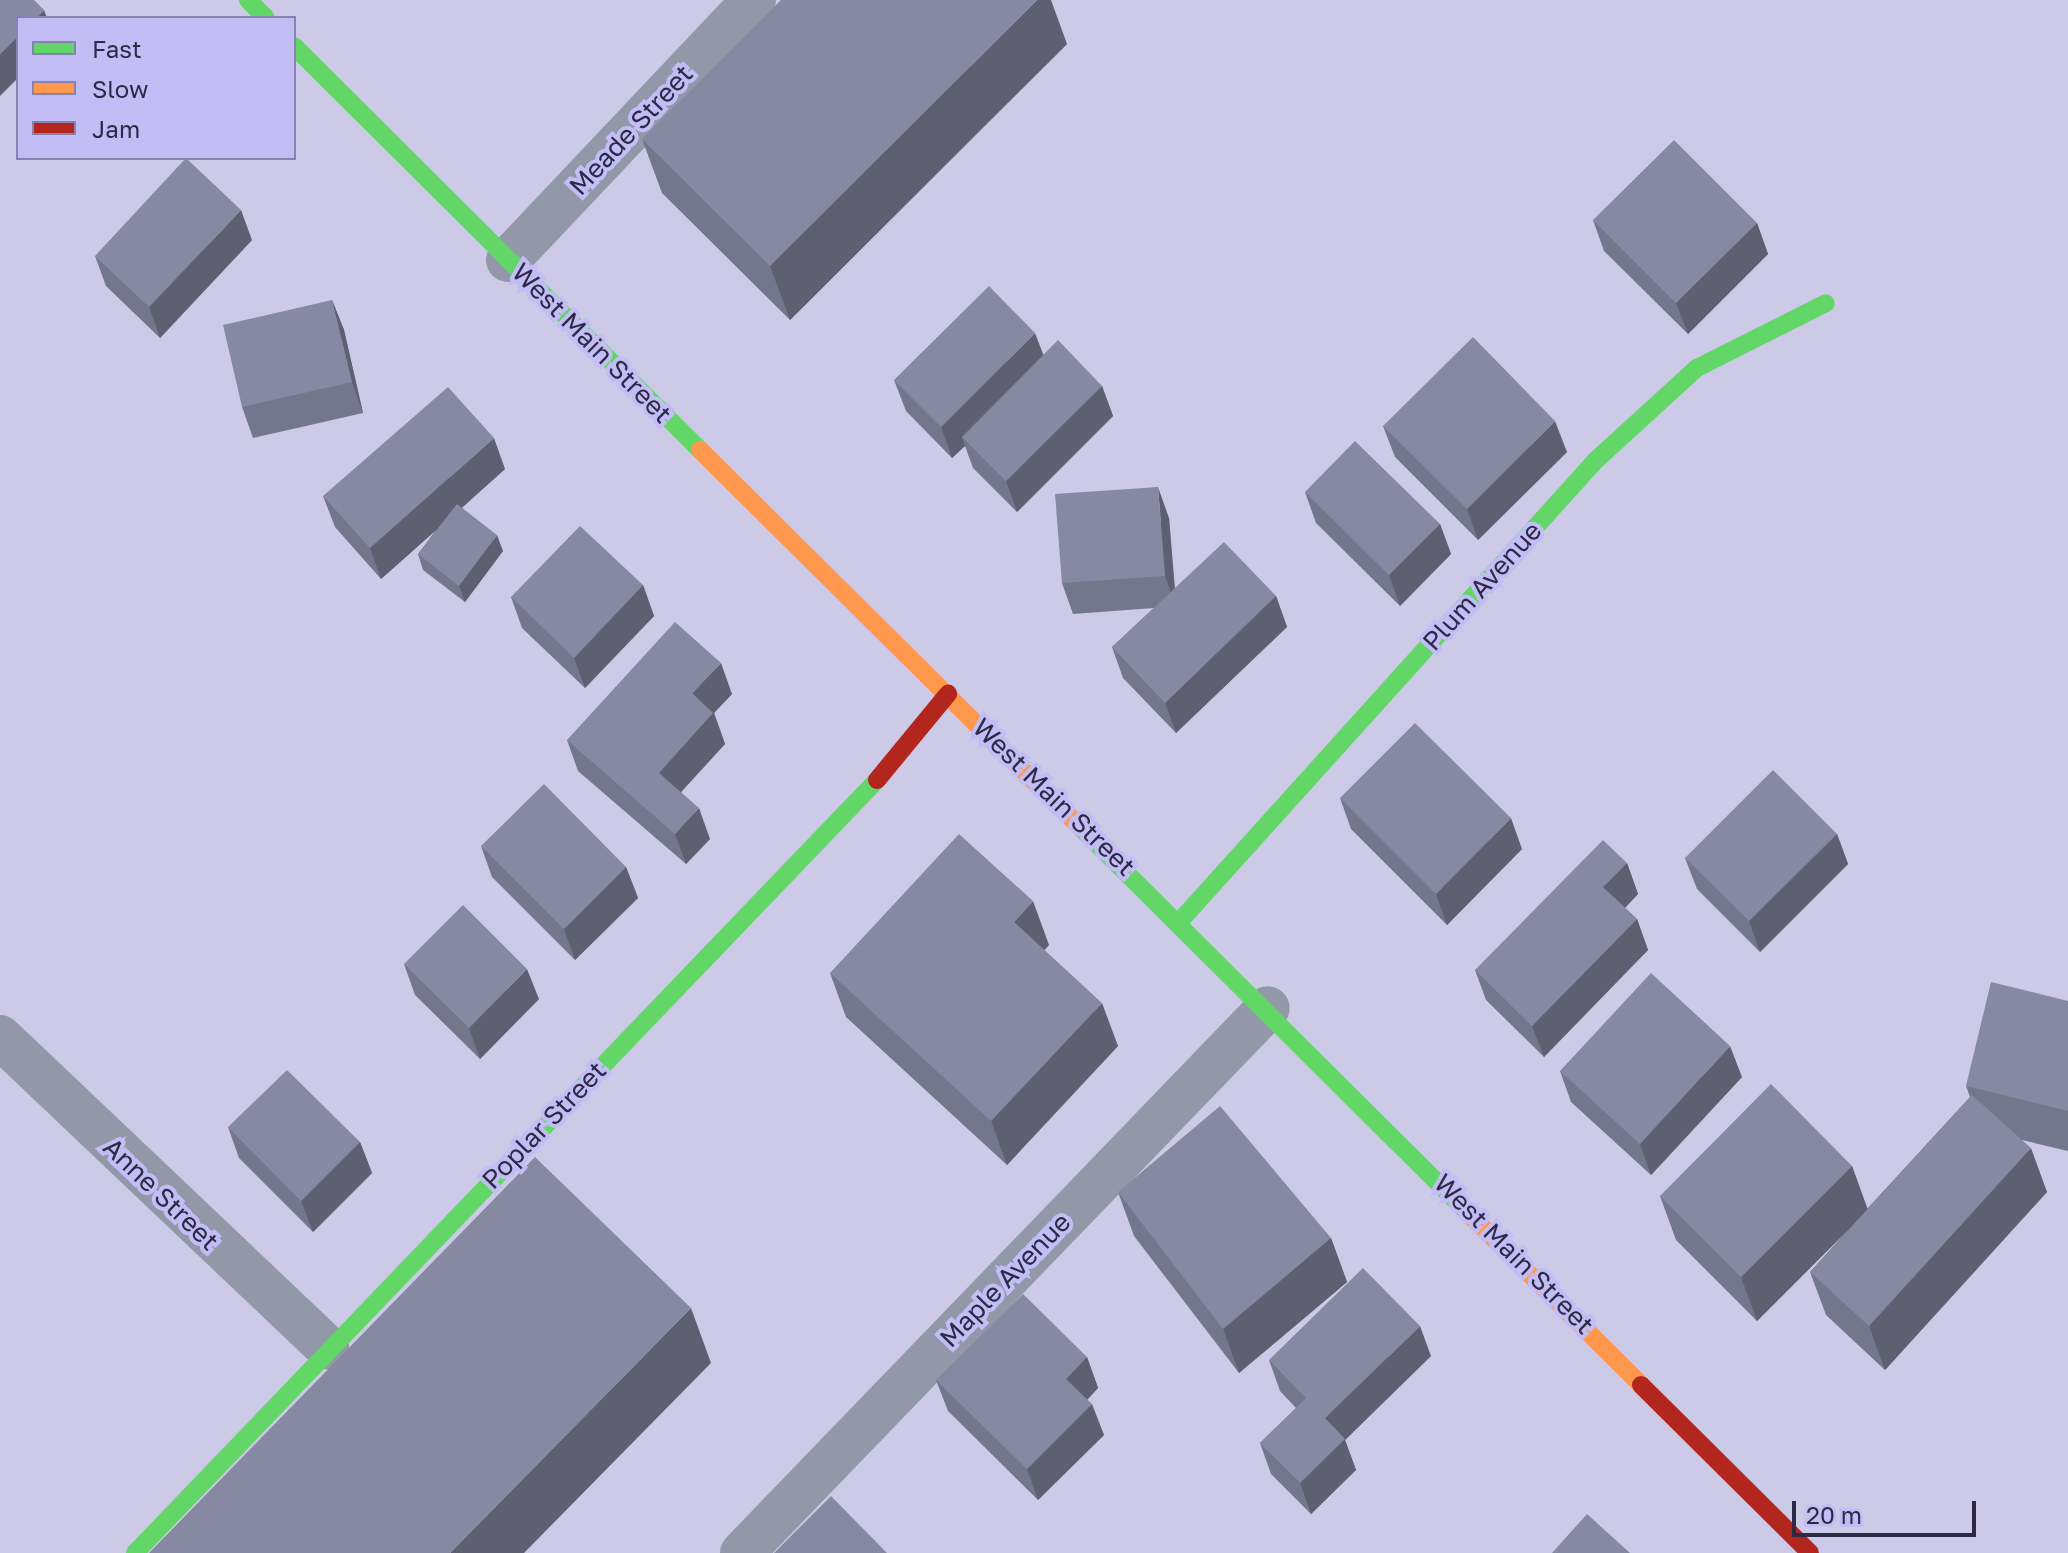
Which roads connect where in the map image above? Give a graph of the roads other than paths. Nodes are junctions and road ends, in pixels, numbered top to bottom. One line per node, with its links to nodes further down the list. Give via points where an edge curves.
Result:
1 (248, 0): 3 (main road)
2 (754, 0): 5 (street, Meade Street)
3 (264, 16)
4 (296, 48): 5 (main road, West Main Street)
5 (508, 260): 7 (main road, West Main Street)
6 (1826, 303): 8 (main road, Plum Avenue, via 1697,368 1595,461)
7 (948, 694): 8 (main road, West Main Street); 11 (main road, Poplar Street, via 863,798)
8 (1180, 921): 9 (main road, West Main Street)
9 (1268, 1008): 13 (street, Maple Avenue); 14 (main road, West Main Street)
10 (0, 1037): 11 (street, Anne Street)
11 (327, 1347): 12 (main road, Poplar Street)
12 (135, 1553)
13 (742, 1553)
14 (1810, 1553)

